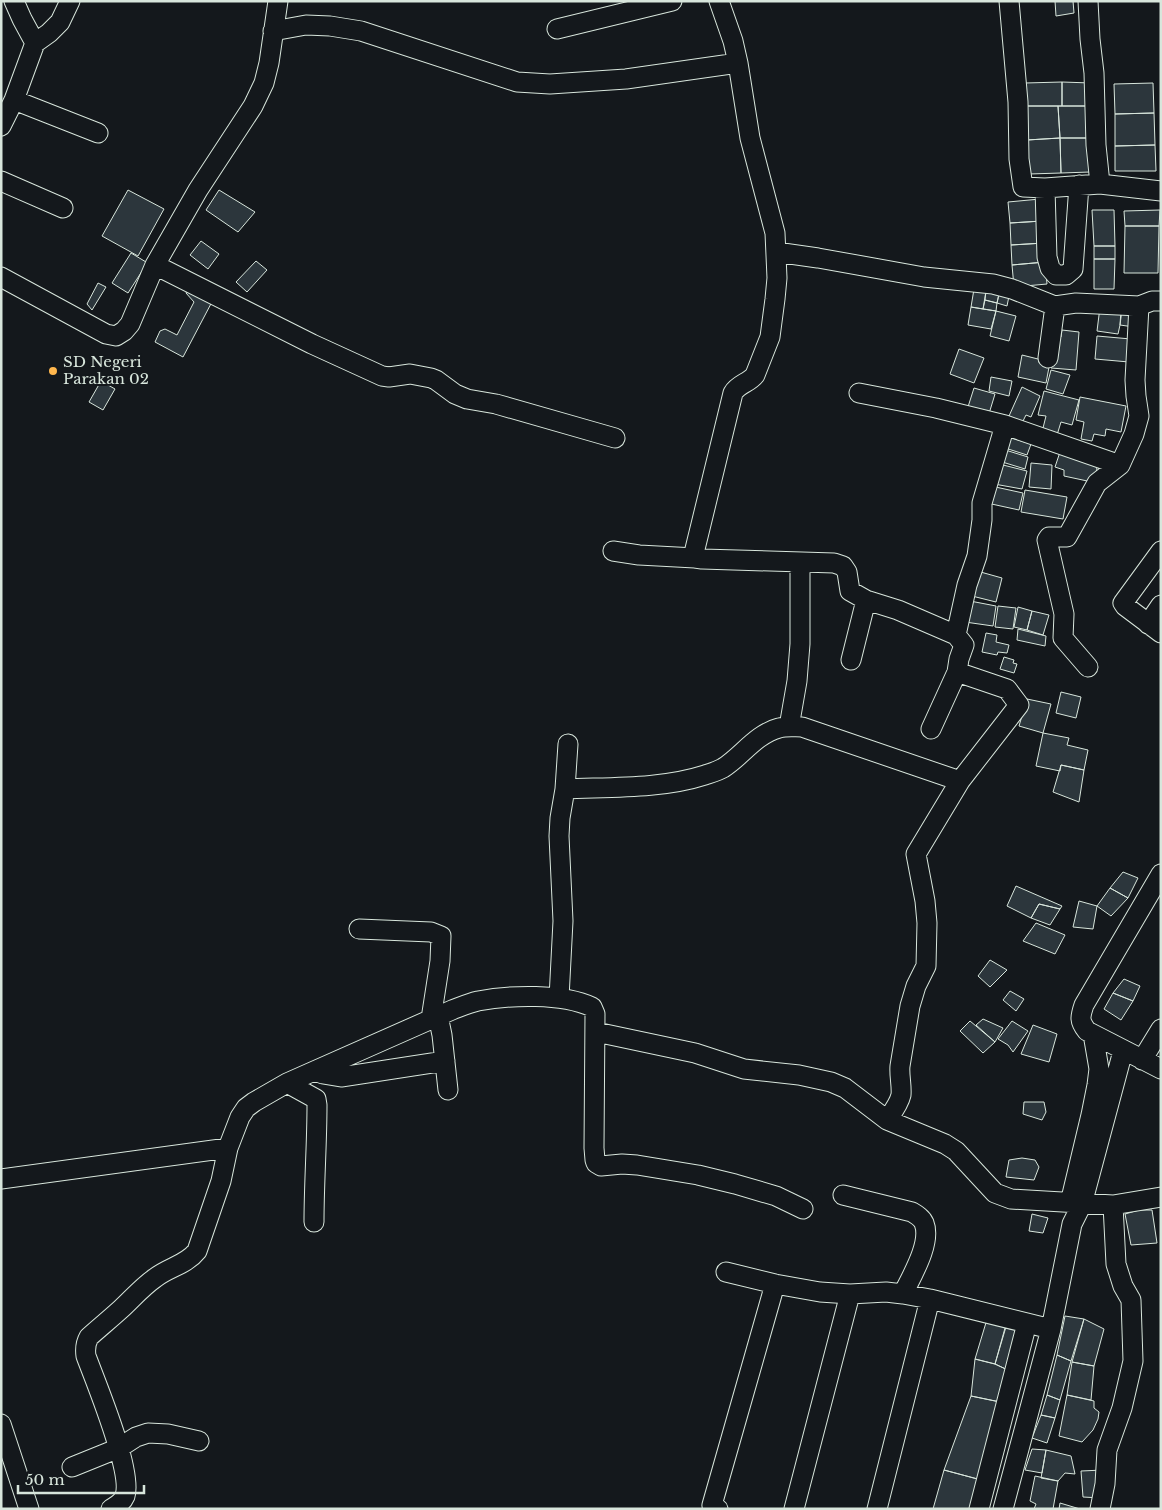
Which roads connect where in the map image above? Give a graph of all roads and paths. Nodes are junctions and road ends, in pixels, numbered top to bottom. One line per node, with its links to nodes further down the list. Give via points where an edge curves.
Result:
1 (14, 1): 10 (street)
2 (70, 1): 10 (street, via 60,22)
3 (278, 1): 9 (street)
4 (672, 1): 8 (street)
5 (719, 1): 11 (street)
6 (1008, 1): 18 (street, via 1023,187)
7 (1088, 1): 16 (street)
8 (557, 29)
9 (273, 31): 11 (street, via 306,25 362,31 517,82 535,84 626,79); 22 (street, via 269,64 257,98)
10 (35, 43): 12 (street)
11 (738, 64): 21 (street, via 750,138 775,233)
12 (14, 100): 13 (street); 14 (street)
13 (1, 126)
14 (98, 133)
15 (1, 180): 20 (street)
16 (1100, 184): 17 (street); 19 (street)
17 (1079, 185): 18 (street); 18 (street, via 1073,269 1066,274 1056,274 1047,257)
18 (1045, 188)
19 (1161, 191)
20 (63, 208)
21 (776, 252): 25 (street, via 924,277 993,284); 34 (street, via 776,299 770,337 755,375 732,393)
22 (155, 265): 23 (street, via 130,324 116,336 98,330); 30 (street, via 382,376 410,374 431,378 467,399 496,404)
23 (1, 277)
24 (1161, 301): 26 (street)
25 (1054, 306): 26 (street, via 1076,303); 27 (street)
26 (1139, 306): 31 (street, via 1135,380 1139,416)
27 (1048, 358)
28 (859, 393): 29 (street)
29 (1005, 424): 31 (street); 39 (street, via 982,504 977,556)
30 (615, 438)
31 (1120, 465): 41 (street, via 1098,483 1066,537 1049,537 1047,540 1064,614 1063,638)
32 (613, 551): 34 (street)
33 (1161, 551): 38 (street, via 1123,603)
34 (695, 558): 35 (street)
35 (800, 562): 36 (street, via 843,566 850,591); 43 (street, via 800,654)
36 (866, 600): 39 (street); 40 (street)
37 (1161, 605): 38 (street)
38 (1154, 628)
39 (956, 635): 42 (street, via 964,644)
40 (851, 660)
41 (1088, 667)
42 (957, 672): 44 (street); 46 (street, via 1007,689 1019,705)
43 (789, 726): 46 (street, via 802,727); 47 (street, via 772,731 722,769 704,776 674,782)
44 (931, 729)
45 (568, 744): 47 (street)
46 (960, 781): 62 (street, via 916,854 927,923 926,966 910,1006 899,1075 900,1099)
47 (565, 789): 50 (street, via 559,836 563,921)
48 (1161, 874): 54 (street, via 1084,1005 1081,1024)
49 (359, 929): 51 (street, via 431,932 442,936)
50 (559, 998): 51 (street, via 476,1001); 53 (street, via 592,1007)
51 (435, 1018): 56 (street); 59 (street)
52 (1161, 1028): 57 (street)
53 (596, 1032): 62 (street, via 695,1053 744,1069 831,1082 845,1088); 69 (street, via 596,1163 698,1175 776,1196)
54 (1093, 1034): 55 (street); 67 (street, via 1099,1070)
55 (1123, 1051): 57 (street); 67 (street)
56 (445, 1060): 59 (street, via 341,1077); 61 (street)
57 (1142, 1060): 58 (street)
58 (1161, 1069)
59 (315, 1070): 60 (street)
60 (287, 1083): 63 (street, via 246,1108); 70 (street, via 316,1099)
61 (448, 1090)
62 (887, 1120): 67 (street, via 956,1151 1002,1196)
63 (228, 1148): 64 (street); 80 (street, via 221,1181 197,1251 185,1262 157,1276 88,1337 86,1356)
64 (1, 1180)
65 (843, 1195): 74 (street, via 899,1208 920,1217 924,1224 924,1243)
66 (1161, 1197): 68 (street)
67 (1076, 1203): 68 (street); 77 (street)
68 (1113, 1205): 89 (street, via 1117,1272 1131,1300 1133,1360 1122,1408 1107,1450)
69 (803, 1209)
70 (314, 1222)
71 (726, 1272): 72 (street)
72 (776, 1284): 73 (street); 84 (street, via 712,1505)
73 (850, 1294): 74 (street); 85 (street)
74 (903, 1294): 75 (street)
75 (930, 1299): 76 (street); 86 (street)
76 (1027, 1324): 77 (street); 87 (street)
77 (1051, 1329): 88 (street)
78 (1, 1424): 82 (street)
79 (199, 1440): 80 (street, via 148,1433)
80 (119, 1448): 81 (street); 83 (street, via 126,1493 121,1502)
81 (72, 1467)
82 (29, 1509)
83 (111, 1509)
84 (718, 1509)
85 (794, 1509)
86 (877, 1509)
87 (980, 1509)
88 (1003, 1509)
89 (1100, 1509)

